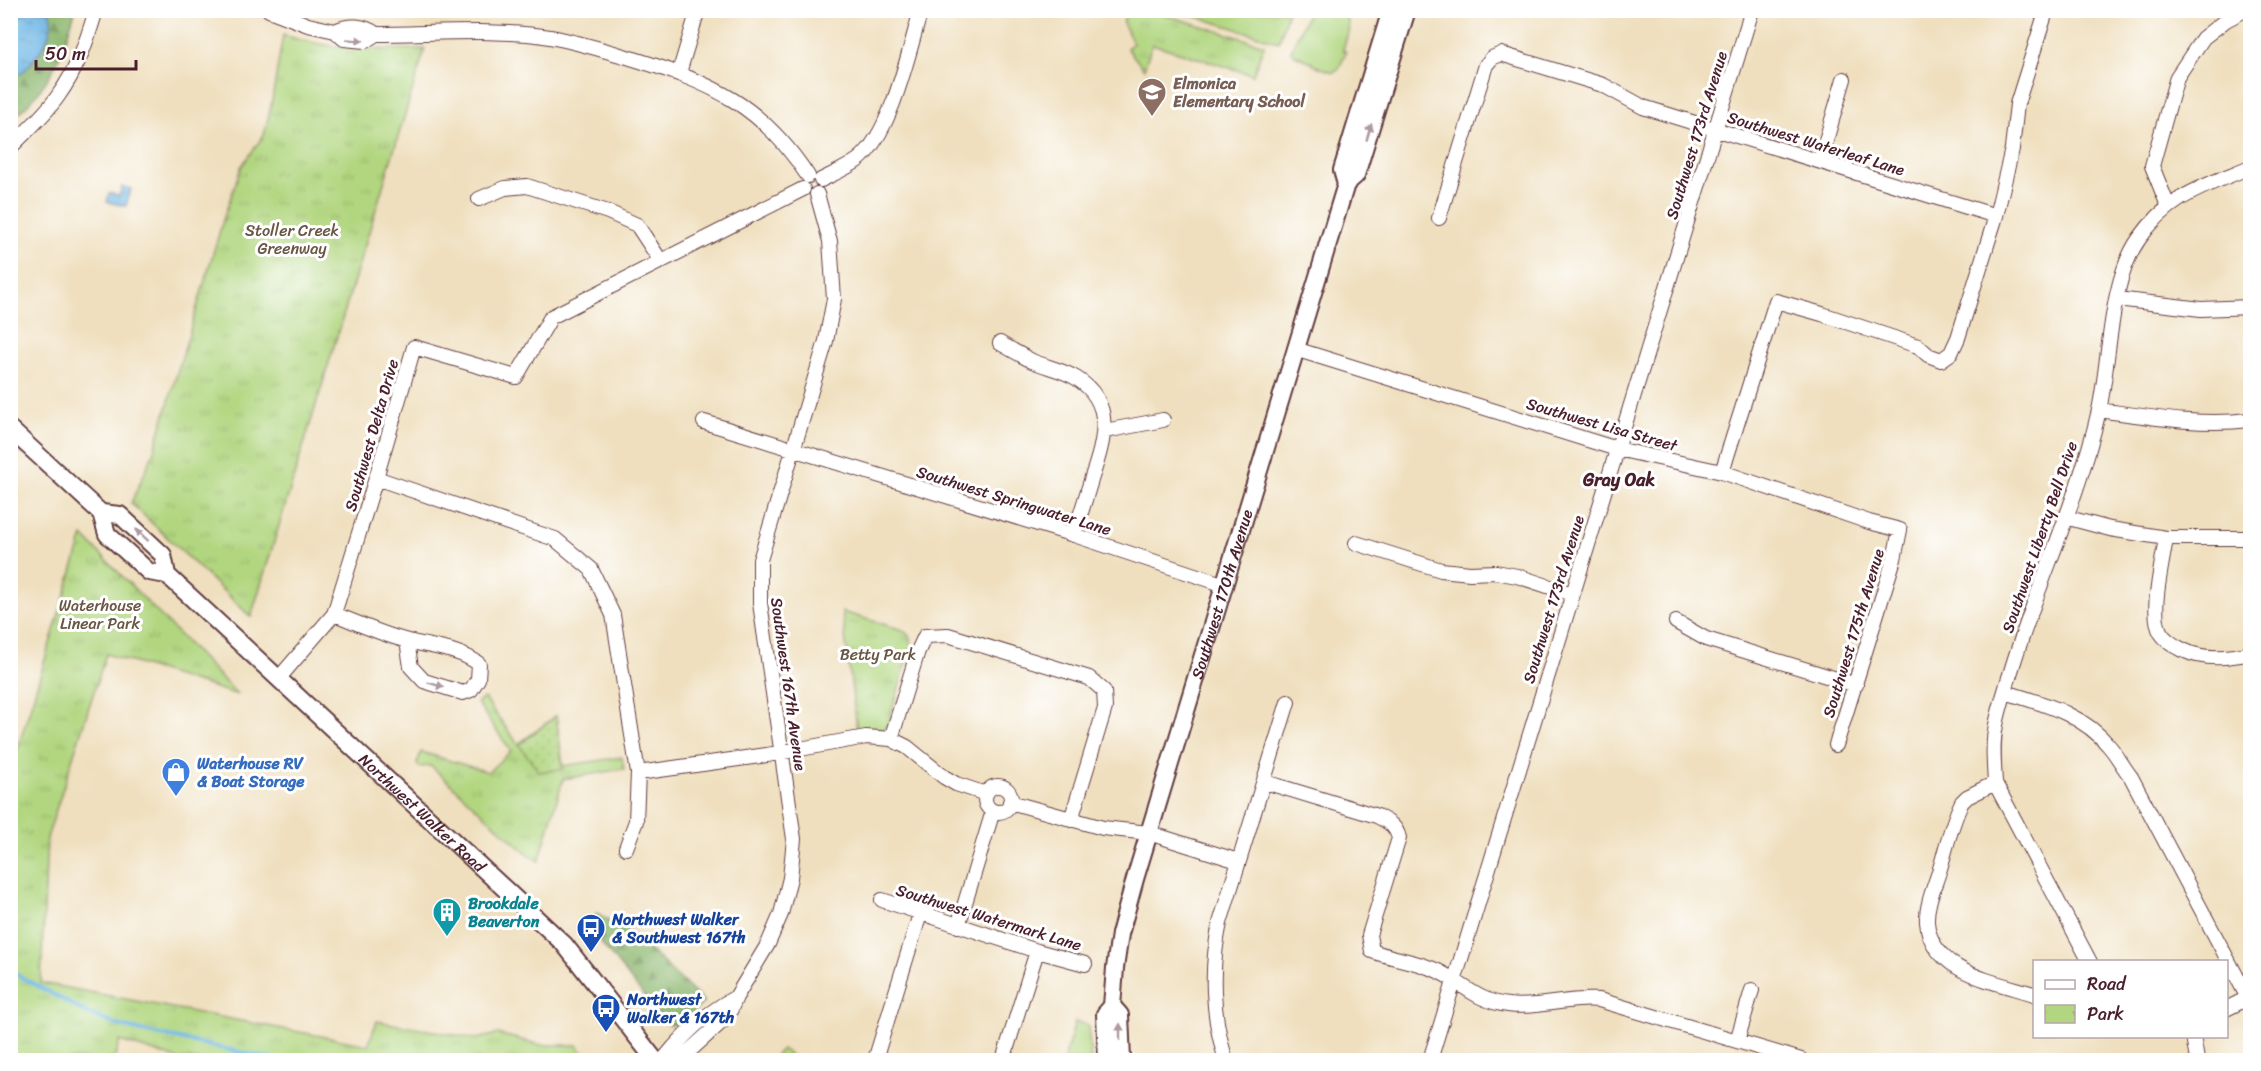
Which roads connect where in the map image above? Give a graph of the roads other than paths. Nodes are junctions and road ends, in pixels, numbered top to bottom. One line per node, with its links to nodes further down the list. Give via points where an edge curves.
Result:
1 (96, 10): 13 (street, via 73,73 57,98)
2 (269, 10): 10 (street, via 335,31 345,26 367,27 376,34 495,33 549,37)
3 (698, 10): 10 (street)
4 (921, 10): 16 (street, via 889,116 877,141 858,160)
5 (1391, 10): 18 (main road, Southwest 170th Avenue, via 1342,170)
6 (1407, 10): 18 (main road, Southwest 170th Avenue, one-way to 6, via 1356,175)
7 (1752, 10): 12 (street, Southwest 173rd Avenue)
8 (2245, 10): 21 (street, via 2203,38 2177,77 2152,166)
9 (2044, 18): 22 (street, via 2018,104)
10 (679, 73): 17 (street, via 745,106 782,139)
11 (1844, 80): 14 (street)
12 (1714, 129): 14 (street, Southwest Waterleaf Lane); 23 (street, Southwest Waterleaf Lane, via 1643,107 1603,85 1501,54 1486,65); 35 (street, Southwest 173rd Avenue)
13 (11, 148)
14 (1820, 161): 22 (street, Southwest Waterleaf Lane)
15 (2250, 166): 21 (street, Southwest Liberty Bell Drive)
16 (821, 180): 17 (street, via 816,175); 19 (street, via 822,188)
17 (805, 183): 19 (street, via 809,195); 24 (street, Southwest Delta Drive)
18 (1346, 184): 28 (main road, Southwest 170th Avenue)
19 (817, 194): 36 (street, Southwest 167th Avenue, via 830,241 834,299 826,341)
20 (480, 199): 24 (street, via 505,188 527,186 608,212 637,225)
21 (2168, 206): 25 (street, Southwest Liberty Bell Drive, via 2128,258)
22 (1996, 216): 37 (street, via 1958,339 1951,353 1941,360 1918,346 1776,301)
23 (1439, 218)
24 (660, 260): 38 (street, Southwest Delta Drive, via 551,317 516,376 414,347)
25 (2116, 299): 26 (street, via 2201,309); 29 (street, Southwest Liberty Bell Drive)
26 (2250, 307)
27 (1000, 343): 34 (street, via 1083,383 1098,402)
28 (1295, 349): 35 (street, Southwest Lisa Street); 45 (main road, Southwest 170th Avenue)
29 (2099, 410): 31 (street, via 2178,421); 39 (street, Southwest Liberty Bell Drive)
30 (1163, 420): 34 (street)
31 (2250, 420)
32 (704, 422): 36 (street, Southwest Springwater Lane)
33 (10, 429): 51 (main road, Northwest Walker Road, via 101,513 107,534 149,572 167,575)
34 (1105, 431): 41 (street)
35 (1617, 449): 37 (street, Southwest Lisa Street); 46 (street, Southwest 173rd Avenue)
36 (793, 450): 41 (street, Southwest Springwater Lane); 57 (street, Southwest 167th Avenue, via 760,560 760,603)
37 (1722, 472): 40 (street, Southwest Lisa Street)
38 (376, 478): 47 (street, Southwest Delta Drive); 58 (street, via 555,538 591,569 613,615)
39 (2065, 518): 42 (street); 53 (street, Southwest Liberty Bell Drive)
40 (1900, 530): 52 (street, Southwest 175th Avenue)
41 (1074, 535): 45 (street, Southwest Springwater Lane)
42 (2166, 538): 43 (street); 50 (street, via 2156,607 2160,633 2172,645 2192,654)
43 (2250, 538)
44 (1356, 543): 46 (street, via 1441,570 1496,572)
45 (1226, 585): 65 (main road, Southwest 170th Avenue)
46 (1572, 594): 74 (street, Southwest 173rd Avenue)
47 (334, 614): 49 (street); 51 (street, Southwest Delta Drive)
48 (1676, 622): 52 (street, via 1706,639)
49 (407, 641): 49 (street, one-way to 49, via 411,667 424,681 463,693 471,690 478,679 479,664 471,658)
50 (2250, 654)
51 (279, 678): 83 (main road, Northwest Walker Road, via 564,944)
52 (1856, 685): 56 (street, Southwest 175th Avenue)
53 (2005, 692): 60 (street, Southwest Liberty Bell Drive, via 1996,726); 78 (street, via 2063,711 2088,725 2109,745 2131,777)
54 (1288, 702): 59 (street)
55 (891, 739): 57 (street, via 866,736); 61 (street, via 956,784); 64 (street, via 925,636 948,635 1089,678 1104,691 1105,708)
56 (1836, 745)
57 (782, 752): 58 (street); 77 (street, Southwest 167th Avenue, via 794,839 790,878 768,944)
58 (638, 773): 66 (street, via 636,821)
59 (1265, 782): 67 (street); 74 (street, via 1377,816 1397,829 1399,838 1369,944 1372,951 1436,970)
60 (1995, 783): 72 (street, Southwest Liberty Bell Drive); 76 (street, via 1962,802 1927,921 1943,956 1968,973)
61 (986, 794): 62 (street, via 992,787 1001,786 1009,793); 63 (street, via 986,805)
62 (1010, 802): 63 (street, via 1003,810); 64 (street)
63 (993, 811): 70 (street)
64 (1071, 820): 65 (street)
65 (1149, 833): 67 (street); 79 (main road, Southwest 170th Avenue, via 1120,934)
66 (627, 848)
67 (1238, 861): 90 (street, via 1215,945 1216,1019)
68 (882, 900): 69 (street, Southwest Watermark Lane)
69 (920, 914): 70 (street, Southwest Watermark Lane); 86 (street)
70 (958, 926): 71 (street, Southwest Watermark Lane)
71 (1037, 951): 73 (street, Southwest Watermark Lane); 87 (street)
72 (2089, 960)
73 (1085, 964)
74 (1455, 981): 82 (street, via 1475,996 1507,1005 1599,1000); 91 (street, Southwest 173rd Avenue)
75 (1752, 990): 82 (street)
76 (2033, 994)
77 (736, 997): 84 (street, Southwest 167th Avenue, via 716,1007); 85 (street, Southwest 167th Avenue, via 728,1016 686,1054)
78 (2249, 998): 80 (street)
79 (1112, 1006): 88 (main road, Southwest 170th Avenue, via 1105,1014); 89 (main road, Southwest 170th Avenue, one-way to 79, via 1120,1015)
80 (2228, 1008)
81 (2193, 1038): 93 (street)
82 (1737, 1041): 92 (street)
83 (655, 1060)
84 (663, 1060)
85 (671, 1060)
86 (875, 1060)
87 (1003, 1060)
88 (1107, 1060)
89 (1122, 1060)
90 (1226, 1060)
91 (1430, 1060)
92 (1801, 1060)
93 (2197, 1060)

